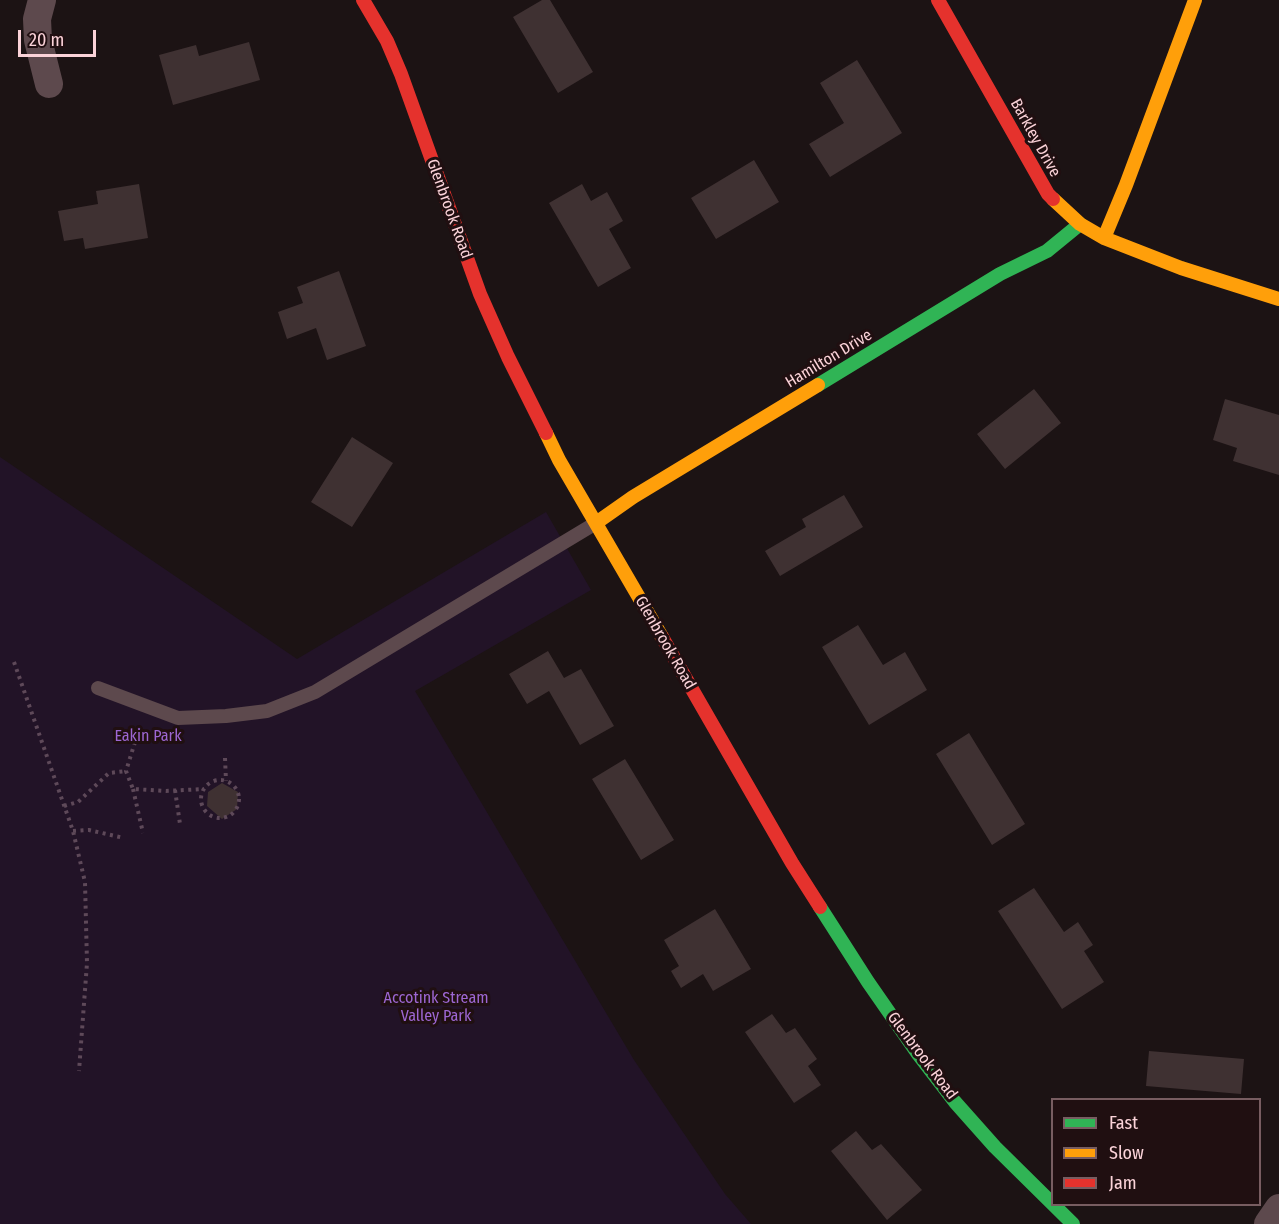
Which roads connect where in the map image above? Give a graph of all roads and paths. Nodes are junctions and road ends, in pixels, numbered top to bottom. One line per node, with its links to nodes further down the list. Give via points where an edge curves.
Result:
1 (42, 0): 5 (street, via 37,19 38,40)
2 (363, 0): 9 (street, Glenbrook Road, via 401,74 457,234 504,346 559,460)
3 (938, 0): 6 (street, Barkley Drive, via 1048,194)
4 (1195, 0): 7 (street)
5 (49, 84)
6 (1080, 224): 7 (street, Barkley Drive); 9 (street, Hamilton Drive, via 1047,251 981,286)
7 (1104, 238): 8 (street, Barkley Drive)
8 (1279, 299)
9 (596, 523): 11 (lane, via 315,692 267,711 178,718); 25 (street, Glenbrook Road, via 792,863 868,982 956,1102)
10 (14, 662): 19 (path)
11 (98, 688)
12 (135, 742): 14 (path)
13 (225, 758): 15 (path)
14 (126, 771): 16 (path); 19 (path, via 109,774 78,802)
15 (226, 781): 17 (path, via 213,781); 17 (path, via 236,788 240,801 229,816 216,818 206,812 201,801)
16 (133, 789): 18 (path); 22 (path)
17 (204, 789): 18 (path)
18 (175, 790): 20 (path)
19 (64, 806): 21 (path)
20 (180, 824)
21 (73, 831): 23 (path, via 88,830); 24 (path, via 85,882 87,963)
22 (143, 833)
23 (124, 838)
24 (79, 1071)
25 (1051, 1202)
26 (1055, 1206): 28 (street, Glenbrook Road)
27 (1279, 1208): 29 (street)
28 (1073, 1224)
29 (1268, 1224)

